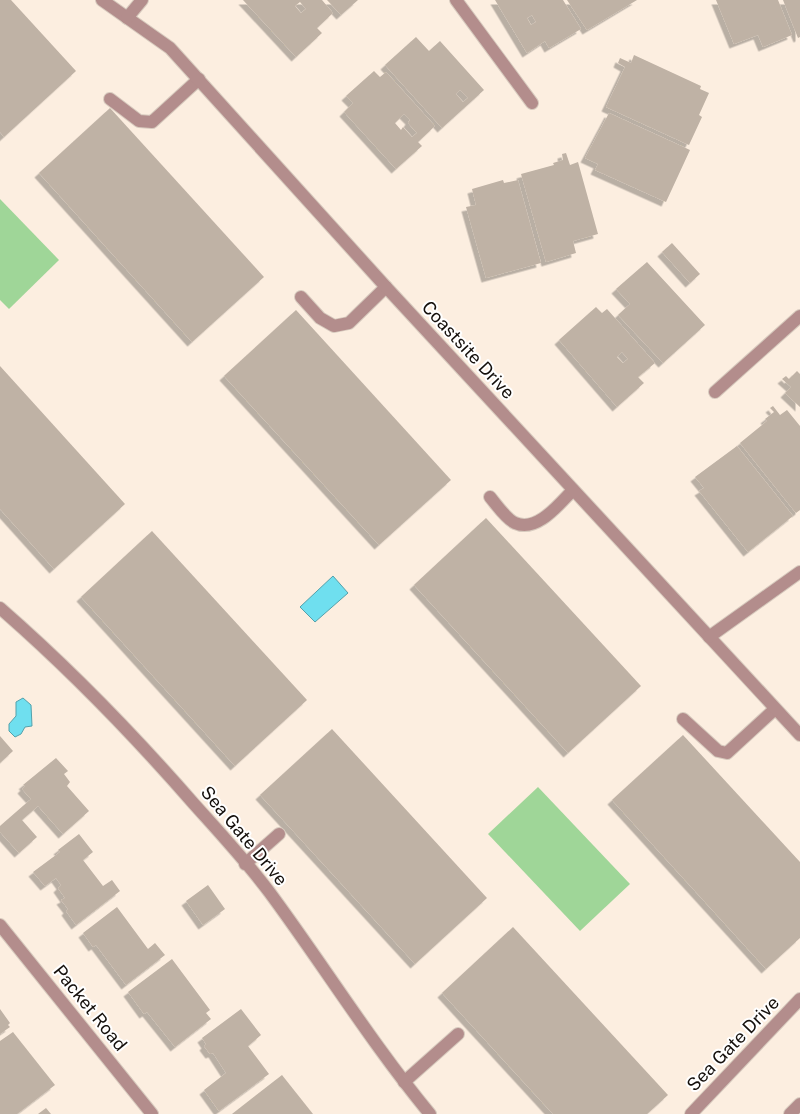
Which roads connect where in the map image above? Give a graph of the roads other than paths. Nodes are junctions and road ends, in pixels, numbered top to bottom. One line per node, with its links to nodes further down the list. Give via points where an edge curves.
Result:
1 (102, 0): 4 (street, Coastsite Drive)
2 (142, 0): 4 (street)
3 (456, 0): 7 (street)
4 (127, 18): 5 (street, Coastsite Drive, via 170,48)
5 (199, 79): 6 (street, via 152,122 139,121); 8 (street, Coastsite Drive)
6 (110, 99)
7 (532, 103)
8 (386, 287): 9 (street, via 349,323 334,326 320,318); 12 (street, Coastsite Drive)
9 (301, 297)
10 (800, 316): 11 (street)
11 (715, 392)
12 (574, 490): 13 (street, via 542,519 529,525 514,522); 16 (street, Coastsite Drive)
13 (490, 497)
14 (800, 572): 16 (street)
15 (0, 608): 21 (street, Sea Gate Drive, via 49,651 140,742)
16 (709, 637): 17 (street, Coastsite Drive)
17 (775, 709): 18 (street, via 727,754 718,751); 19 (street, Coastsite Drive)
18 (683, 719)
19 (800, 736)
20 (279, 834): 21 (street)
21 (245, 864): 25 (street, Sea Gate Drive, via 269,892)
22 (0, 925): 27 (street, Packet Road)
23 (800, 999): 29 (street, Sea Gate Drive)
24 (458, 1034): 25 (street)
25 (404, 1082): 28 (street, Sea Gate Drive)
26 (800, 1104): 30 (street)
27 (152, 1114)
28 (430, 1114)
29 (691, 1114)
30 (790, 1114)

